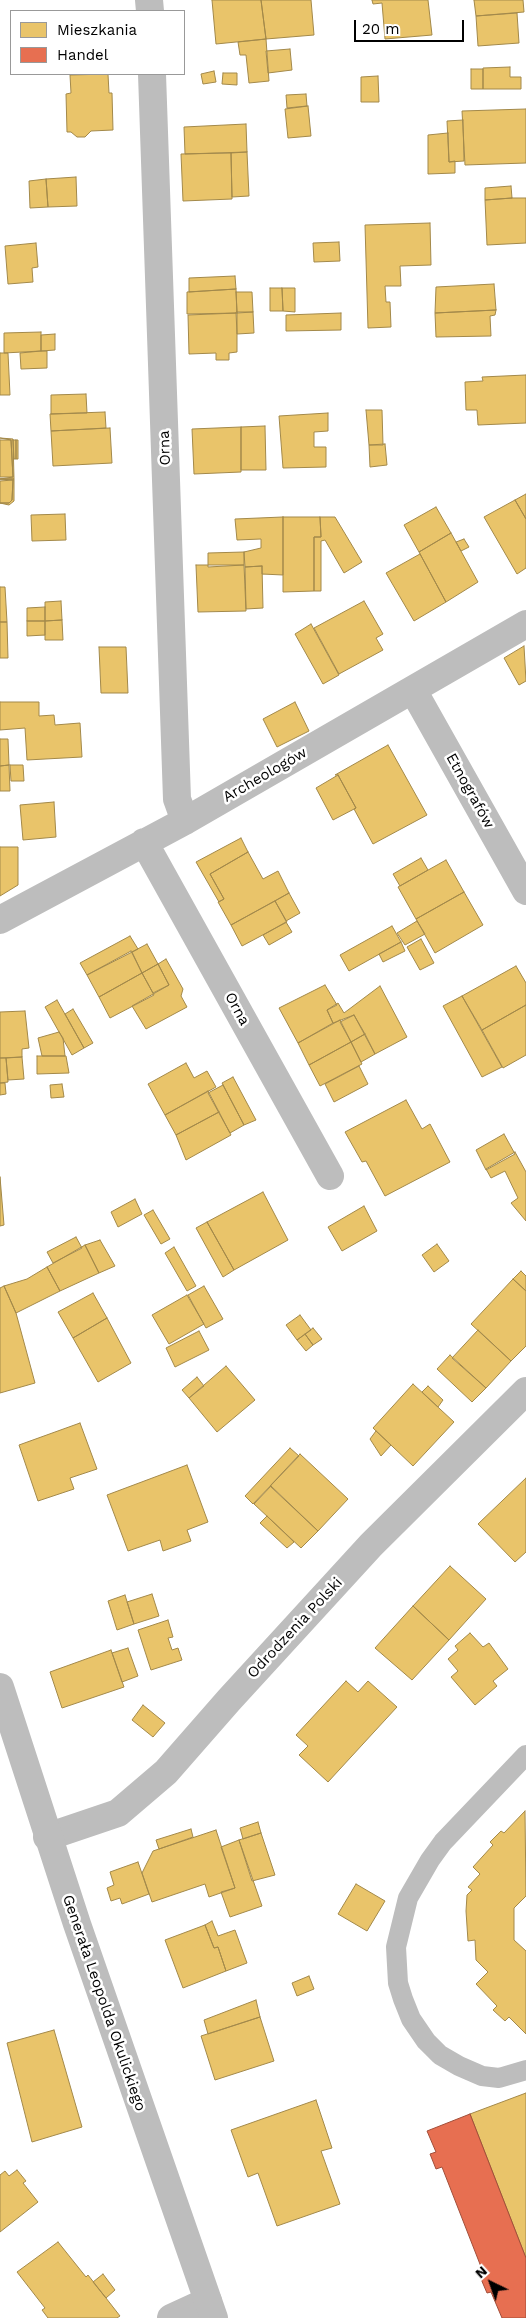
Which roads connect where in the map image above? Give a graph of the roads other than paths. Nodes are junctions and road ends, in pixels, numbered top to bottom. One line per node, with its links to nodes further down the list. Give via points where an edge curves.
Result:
1 (152, 75): 4 (street, Orna, via 177,798)
2 (526, 624): 3 (street, Archeologów)
3 (413, 690): 4 (street, Archeologów); 6 (street, Etnografów)
4 (185, 821): 5 (street, Archeologów)
5 (144, 842): 7 (street, Archeologów); 8 (street, Orna)
6 (526, 892)
7 (0, 920)
8 (330, 1176)
9 (526, 1391): 12 (street, Odrodzenia Polski, via 371,1546 166,1772 118,1813)
10 (0, 1686): 12 (street, Generała Leopolda Okulickiego)
11 (526, 1755): 13 (lane, via 443,1842 418,1878 401,1920 396,1964 398,1983 411,2019 440,2055 482,2076 499,2078)
12 (47, 1837): 14 (street, Generała Leopolda Okulickiego)
13 (526, 2070)
14 (211, 2309): 15 (street, via 178,2312)
15 (170, 2318)

